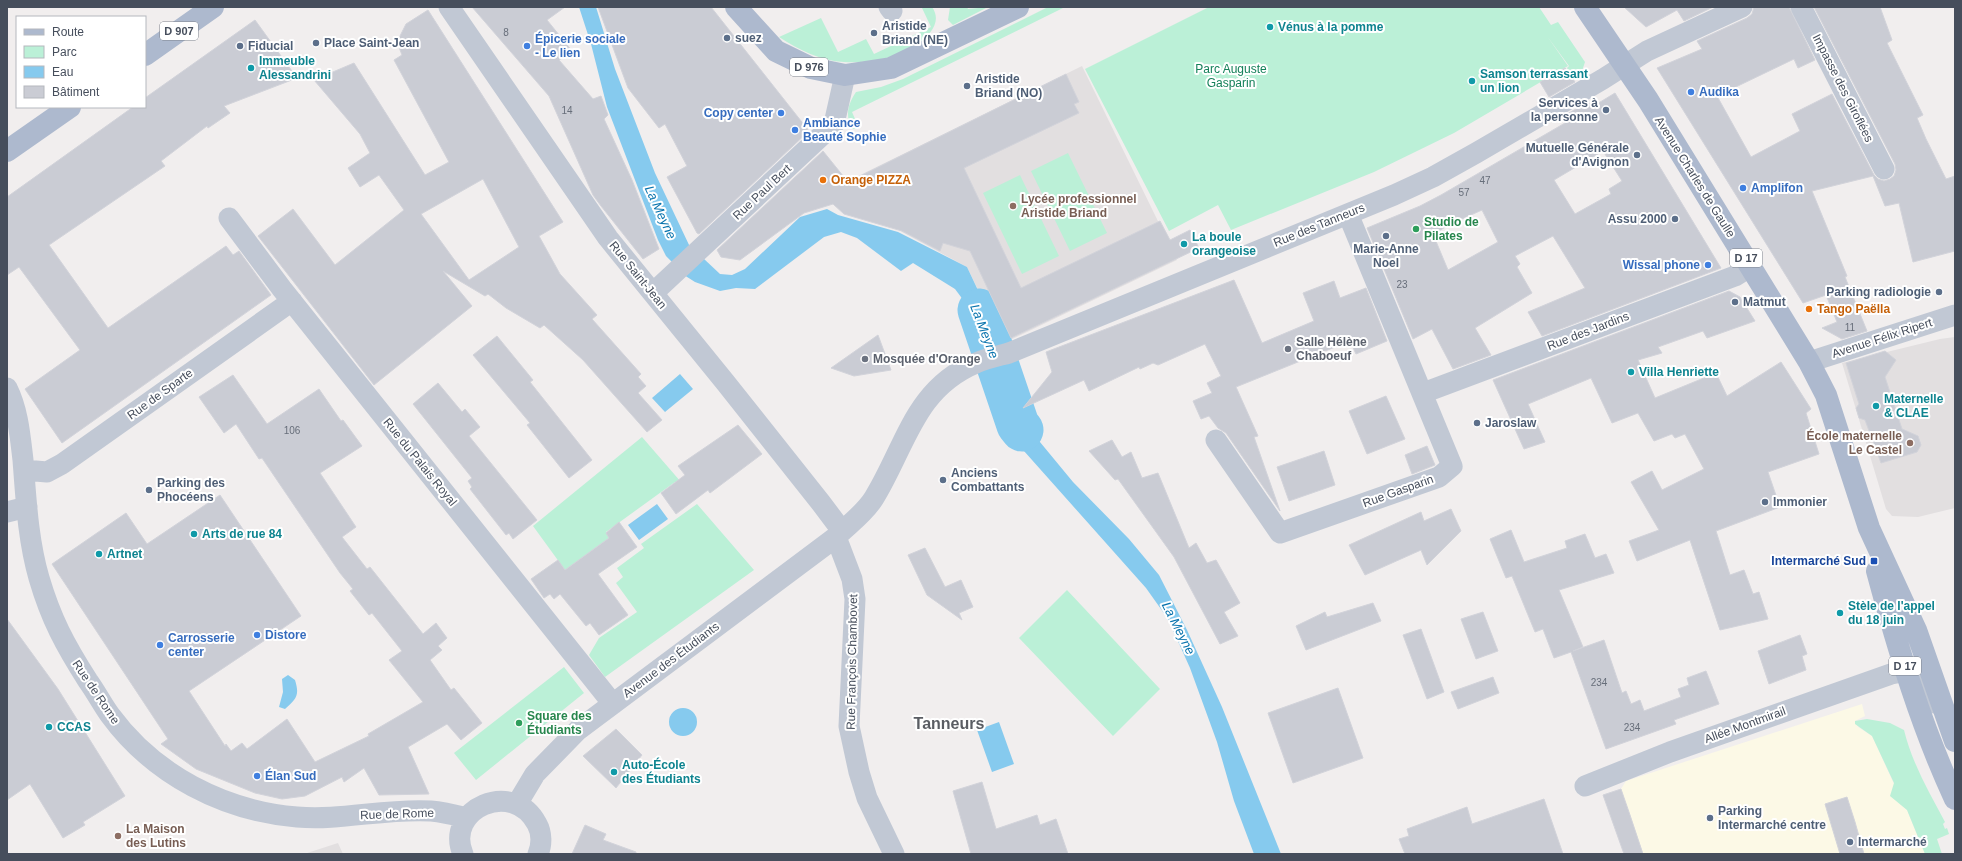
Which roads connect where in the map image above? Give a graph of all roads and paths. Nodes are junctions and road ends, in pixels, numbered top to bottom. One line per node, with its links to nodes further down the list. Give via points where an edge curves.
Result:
1 (449, 7): 17 (street, Rue Saint-Jean, via 608,238)
2 (736, 7): 10 (main road, D 976, via 776,51 811,68)
3 (1018, 7): 10 (main road, via 891,68)
4 (1585, 7): 9 (main road, Avenue Charles de Gaulle / D 17)
5 (1742, 7): 9 (street, Rue des Tanneurs, via 1647,51)
6 (1801, 7): 13 (street, Impasse des Giroflées)
7 (201, 10): 8 (main road, D 907)
8 (146, 54)
9 (1625, 66): 14 (street, Rue des Tanneurs, via 1433,178); 16 (main road, Avenue Charles de Gaulle / D 17)
10 (845, 75): 17 (street, Rue Paul Bert, via 834,124)
11 (69, 108): 12 (main road)
12 (7, 151)
13 (1884, 169)
14 (1348, 214): 21 (street, Rue des Tanneurs, via 1009,353); 23 (street, Rue Gasparin)
15 (229, 218): 18 (street, Rue du Palais Royal)
16 (1751, 266): 20 (main road, Avenue Charles de Gaulle / D 17); 23 (street, Rue des Jardins, via 1735,276)
17 (653, 293): 29 (street, Rue Saint-Jean, via 778,448)
18 (292, 301): 25 (street, Rue de Sparte, via 62,464 48,472); 31 (street, Rue du Palais Royal)
19 (1955, 315): 20 (street, Avenue Félix Ripert)
20 (1810, 362): 28 (main road, Avenue Charles de Gaulle / D 17, via 1826,395)
21 (976, 363): 29 (street, Avenue des Étudiants, via 949,378 919,409 873,498 861,515)
22 (7, 388): 25 (street, Rue de Rome, via 19,424)
23 (1423, 393): 24 (street, Rue Gasparin, via 1452,466 1439,477 1280,533)
24 (1216, 440)
25 (24, 470): 26 (street, Rue de Rome)
26 (27, 507): 27 (street); 36 (street, Rue de Rome, via 38,575 50,613 65,646 110,716 148,756 179,780 244,809 298,818 430,811)
27 (7, 512)
28 (1869, 528): 30 (main road, Avenue Charles de Gaulle / D 17, via 1874,561); 32 (main road, Avenue Charles de Gaulle / D 17, via 1916,630)
29 (839, 534): 31 (street, Avenue des Étudiants); 39 (street, Rue François Chambovet, via 855,599 849,726 858,772 867,798)
30 (1907, 671): 32 (street, via 1920,676 1926,684); 33 (street, Allée Montmirail, via 1874,680 1670,752); 34 (main road, Avenue Charles de Gaulle / D 17, via 1924,725)
31 (613, 704): 35 (street, Avenue des Étudiants, via 578,730 545,761)
32 (1955, 742)
33 (1585, 786)
34 (1955, 799)
35 (516, 804): 36 (street, via 503,800 489,802 477,808); 38 (street, via 526,809 539,828 541,839)
36 (467, 818): 37 (street, via 460,839)
37 (463, 854)
38 (538, 854)
39 (894, 854)

